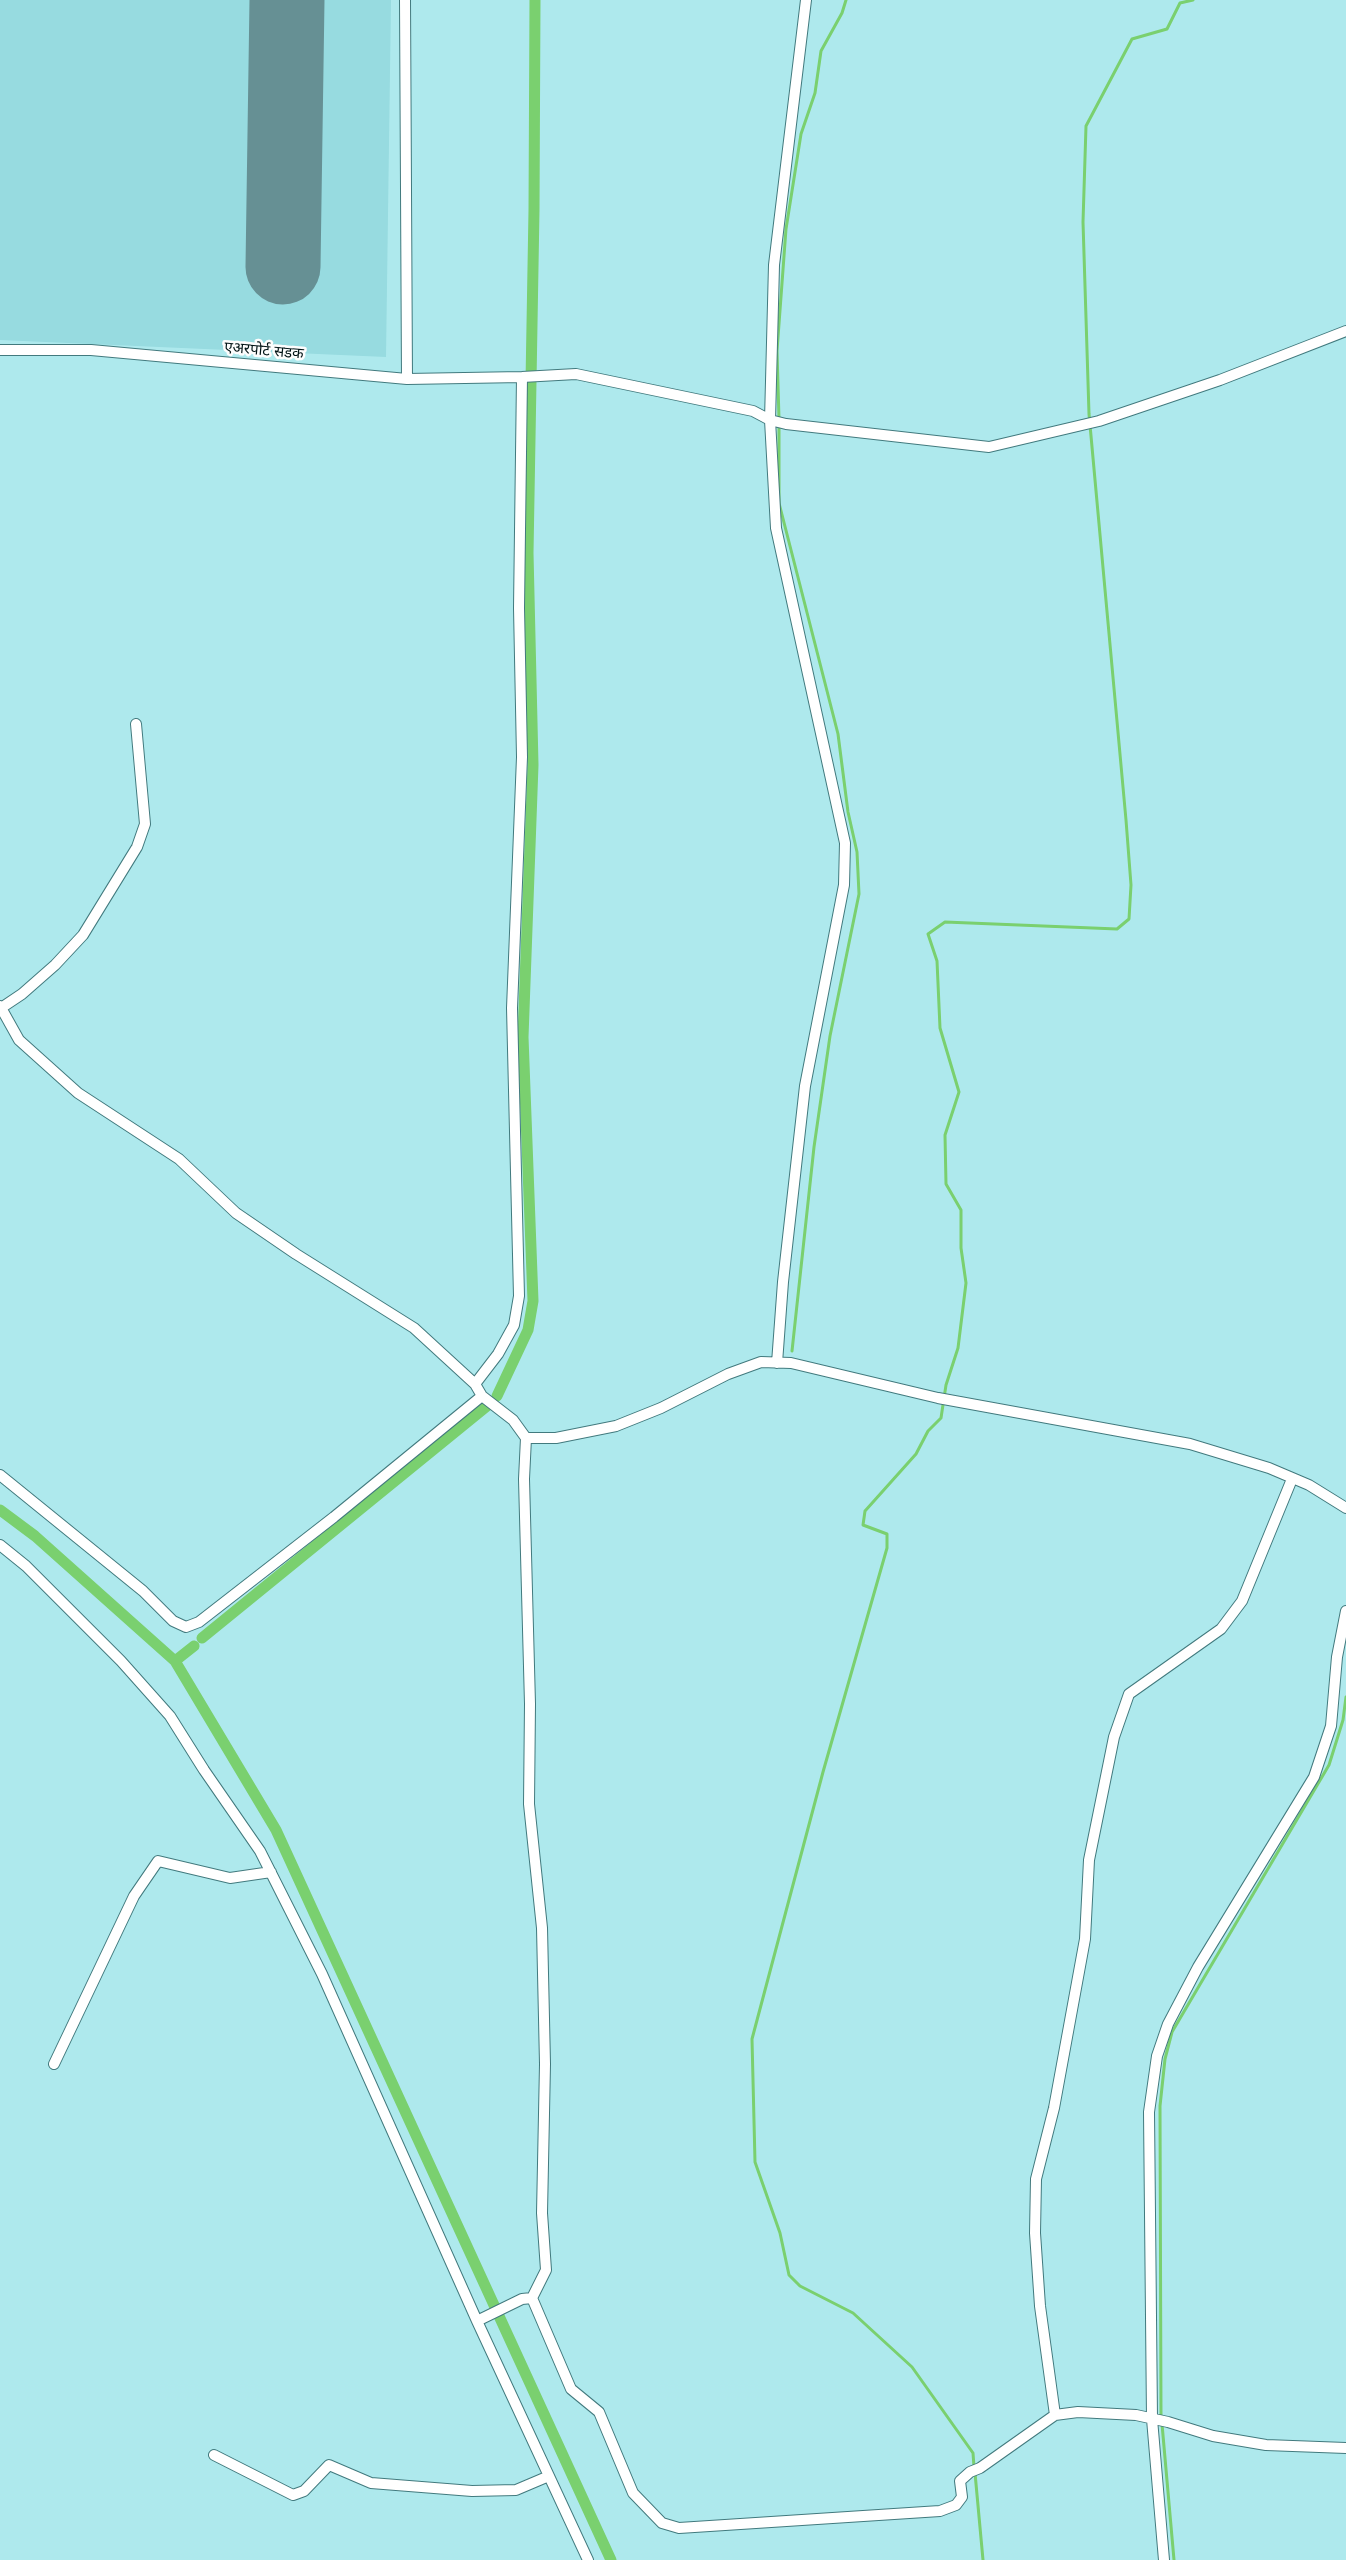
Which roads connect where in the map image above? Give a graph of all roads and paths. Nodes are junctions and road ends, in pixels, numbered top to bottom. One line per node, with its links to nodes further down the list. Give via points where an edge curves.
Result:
1 (405, 0): 6 (street)
2 (806, 0): 7 (street, via 774,265)
3 (1346, 331): 7 (street, एअरपोर्ट सडक, via 1220,380 1099,421 989,447)
4 (0, 350): 6 (street, एअरपोर्ट सडक, via 91,350)
5 (524, 377): 6 (street, एअरपोर्ट सडक); 7 (street, एअरपोर्ट सडक, via 576,374 753,411); 11 (street, via 519,608 522,757 512,1008 519,1296 514,1326)
6 (407, 378)
7 (772, 420): 10 (street, via 776,528 845,843 844,885 805,1086)
8 (136, 724): 9 (street, via 145,824 138,847 83,934 55,965 22,994)
9 (1, 1007): 11 (street, via 19,1040 78,1093 179,1159 236,1213 266,1234 414,1328)
10 (777, 1364): 13 (street, via 761,1362 728,1374 616,1426 556,1438); 15 (street, via 791,1363 938,1398 1190,1444 1269,1468)
11 (475, 1384): 12 (street)
12 (482, 1396): 13 (street, via 513,1420); 14 (street, via 327,1523 199,1622 186,1627 174,1621 143,1591)
13 (526, 1438): 21 (street, via 529,1804 542,1928 545,2064 542,2213 546,2270)
14 (0, 1475)
15 (1292, 1479): 16 (street, via 1309,1485); 23 (street, via 1242,1601 1221,1629 1129,1694 1114,1738 1089,1860 1085,1939 1054,2108 1036,2179 1035,2233 1040,2306)
16 (1346, 1508)
17 (0, 1545): 19 (street, via 26,1566 121,1661 170,1716 260,1851)
18 (1346, 1611): 24 (street, via 1337,1657 1331,1726 1314,1777 1198,1967 1168,2024 1157,2056 1149,2112)
19 (270, 1872): 20 (street, via 230,1878 158,1861 134,1896); 22 (street, via 322,1974)
20 (54, 2064)
21 (532, 2298): 22 (street); 23 (street, via 571,2389 599,2412 633,2493 662,2523 679,2528 940,2511 956,2505 962,2497 960,2481 970,2472)
22 (477, 2321): 27 (street)
23 (1055, 2415): 24 (street, via 1113,2413)
24 (1154, 2419): 25 (street, via 1213,2436 1266,2445); 29 (street)
25 (1346, 2448)
26 (214, 2455): 27 (street, via 293,2495 304,2491 329,2465 370,2482 472,2491 516,2490)
27 (549, 2476): 28 (street)
28 (588, 2560)
29 (1164, 2560)

